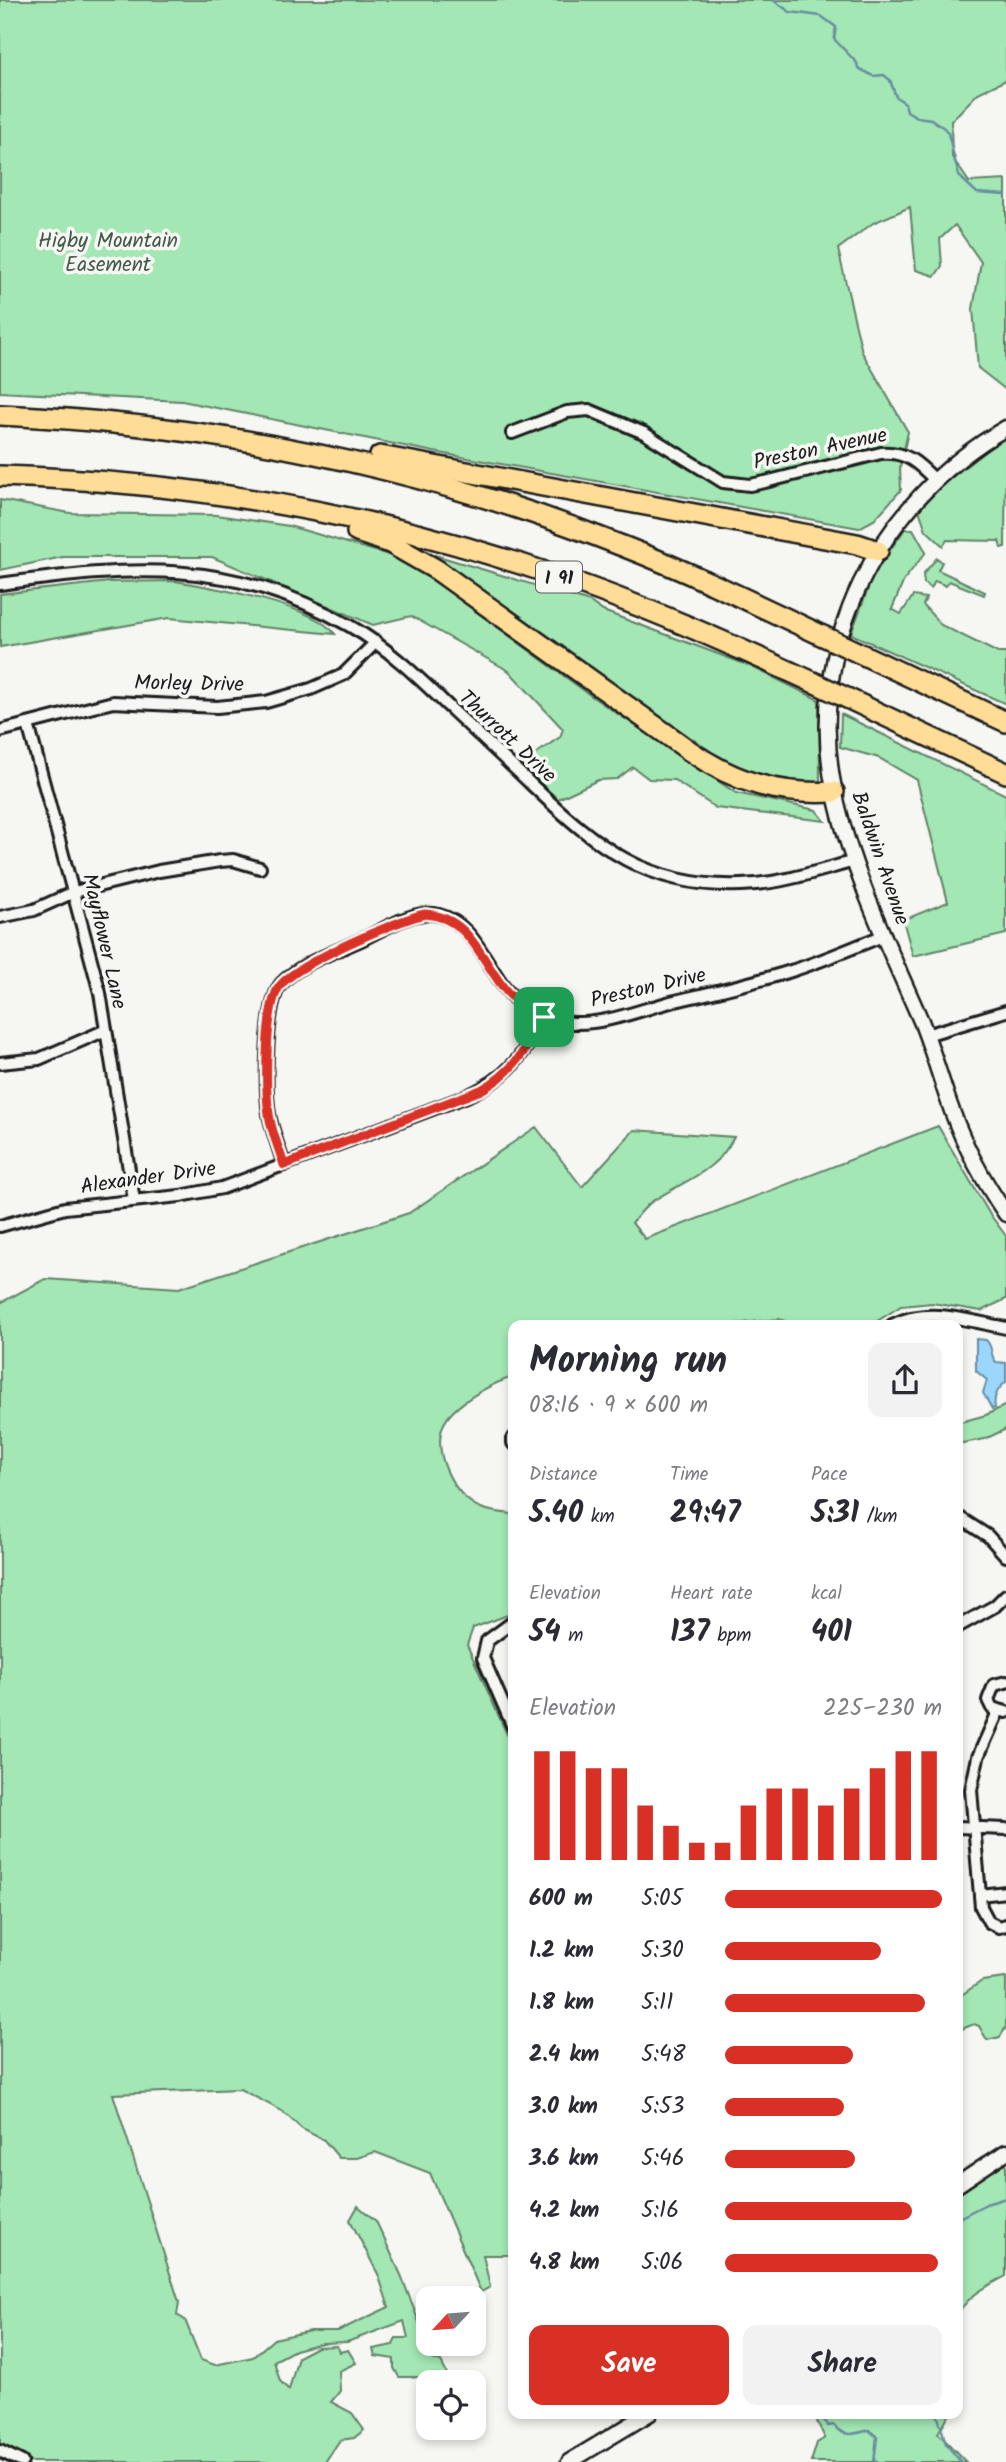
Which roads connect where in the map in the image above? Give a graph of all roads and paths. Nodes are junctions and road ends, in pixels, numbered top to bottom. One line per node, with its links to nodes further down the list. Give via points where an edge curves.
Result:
1 (0, 415): 4 (highway, I 91, via 145,426)
2 (1006, 428): 6 (street)
3 (512, 433): 6 (street, Preston Avenue, via 567,412 589,410 644,433 723,482 750,485 895,452 917,461)
4 (287, 448): 8 (highway, via 323,445); 11 (highway, I 91, bridge, via 423,480 548,519 659,561)
5 (0, 476): 7 (highway, I 91, via 146,486)
6 (935, 480): 8 (street, Baldwin Avenue)
7 (292, 507): 14 (highway, I 91, bridge, via 409,533 550,574 693,628); 15 (highway, via 320,523 390,543 424,561 725,773 771,789)
8 (878, 551): 15 (street, Baldwin Avenue, via 850,606 832,674 828,737)
9 (0, 584): 10 (street, Thurrott Drive, via 90,572 200,572 251,583 328,614)
10 (376, 642): 12 (street, Morley Drive, via 343,675 266,702 217,707 113,702); 16 (street, Thurrott Drive, via 577,827 616,856 681,880 744,885)
11 (1006, 722)
12 (28, 723): 13 (street); 18 (street, Mayflower Lane)
13 (0, 731)
14 (1006, 773)
15 (834, 792): 16 (street, Baldwin Avenue)
16 (855, 861): 20 (street, Baldwin Avenue)
17 (260, 868): 18 (street, via 220,860)
18 (74, 892): 19 (street, via 34,910); 23 (street, Mayflower Lane)
19 (0, 917)
20 (885, 935): 22 (street, Preston Drive, via 792,971 603,1020 573,1023); 24 (street, Baldwin Avenue)
21 (1006, 1011): 24 (street)
22 (544, 1017): 26 (street, Alexander Drive, via 518,1060 494,1083); 26 (street, Preston Drive, via 519,1003 464,929 439,915 411,917 299,970 280,985 269,1017 269,1114)
23 (106, 1030): 25 (street, via 39,1059); 27 (street, Mayflower Lane)
24 (926, 1035): 28 (street, Baldwin Avenue, via 959,1130)
25 (0, 1063)
26 (284, 1165): 27 (street, Alexander Drive, via 200,1194)
27 (134, 1200): 29 (street, Alexander Drive, via 65,1208)
28 (1006, 1214)
29 (0, 1226)
30 (904, 1320): 31 (street, via 929,1314)
31 (962, 1320)
32 (963, 1320): 33 (street)
33 (1006, 1328)
34 (963, 1520): 35 (street, via 988,1536)
35 (1006, 1556)
36 (1006, 1595): 37 (street)
37 (963, 1624)
38 (508, 1626): 41 (street, via 487,1641 483,1658)
39 (1006, 1682): 40 (street, via 994,1685 988,1695 989,1704)
40 (1002, 1712): 43 (street, via 978,1757 971,1790)
41 (508, 1716)
42 (963, 1827): 43 (street)
43 (973, 1828): 44 (street); 46 (street)
44 (1006, 1829)
45 (1006, 1892): 46 (street)
46 (980, 1895): 47 (street, via 989,1922)
47 (1006, 1926)
48 (1006, 2152): 49 (street)
49 (963, 2181)
50 (640, 2419): 53 (street)
51 (0, 2451): 52 (street)
52 (22, 2462)
53 (569, 2462)

